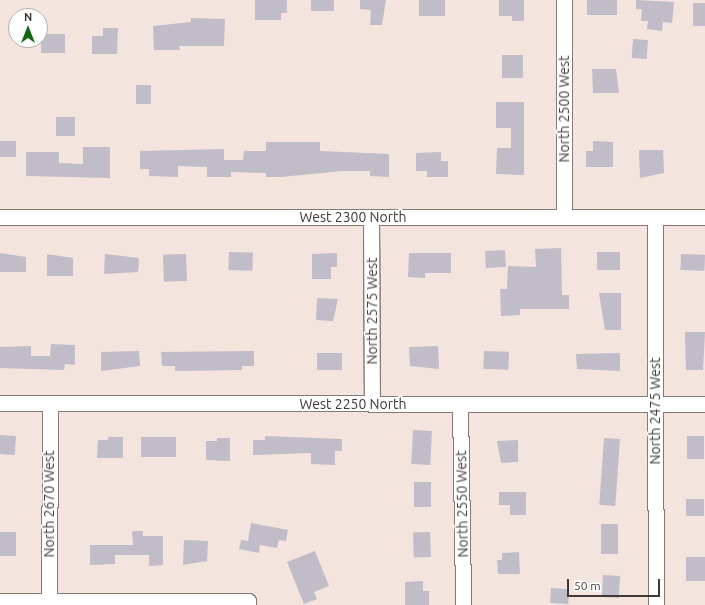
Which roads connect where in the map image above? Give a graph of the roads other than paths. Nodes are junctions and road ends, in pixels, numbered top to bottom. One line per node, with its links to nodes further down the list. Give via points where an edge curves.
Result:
1 (564, 0): 3 (street, North 2500 West)
2 (0, 217): 6 (street, West 2300 North)
3 (564, 217): 4 (street, West 2300 North); 6 (street, West 2300 North)
4 (655, 217): 5 (street, West 2300 North); 11 (street, North 2475 West)
5 (705, 217)
6 (372, 218): 9 (street, North 2575 West)
7 (0, 403): 8 (street, West 2250 North)
8 (50, 403): 9 (street, West 2250 North); 14 (street, North 2670 West)
9 (372, 404): 10 (street, West 2250 North)
10 (460, 404): 11 (street, West 2250 North); 16 (street, North 2550 West)
11 (655, 404): 12 (street, West 2250 North); 17 (street, North 2475 West)
12 (705, 404)
13 (0, 601): 14 (street)
14 (49, 603): 15 (street)
15 (248, 603)
16 (463, 605)
17 (656, 605)

